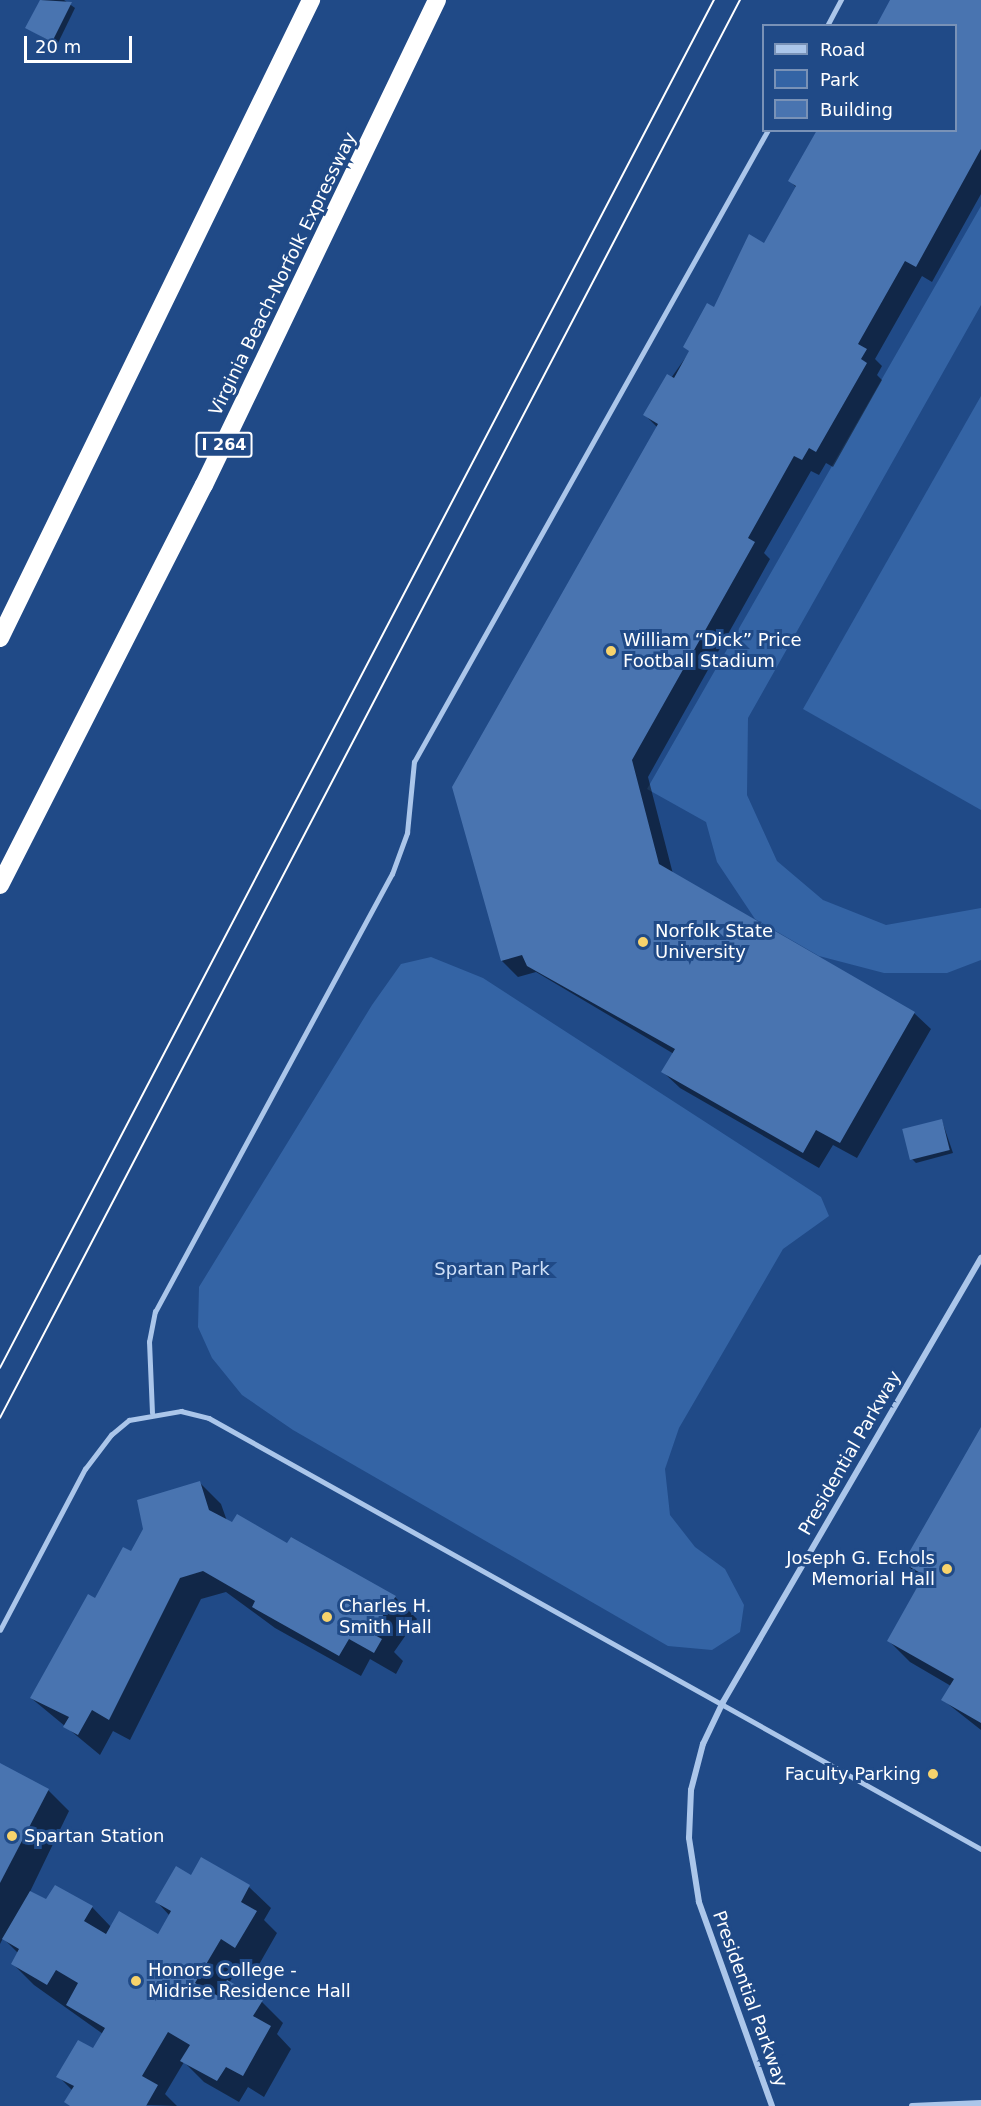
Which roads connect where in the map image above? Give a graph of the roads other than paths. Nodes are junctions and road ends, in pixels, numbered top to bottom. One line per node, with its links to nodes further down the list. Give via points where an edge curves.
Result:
1 (311, 0): 6 (highway)
2 (437, 0): 7 (highway, Virginia Beach-Norfolk Expressway / I 264, via 204,485)
3 (841, 0): 4 (lane)
4 (828, 24)
5 (767, 132): 9 (lane, via 414,762 407,833 392,874 155,1312 149,1342)
6 (0, 638)
7 (0, 885)
8 (981, 1258): 11 (street, Presidential Parkway)
9 (152, 1413): 10 (lane, via 111,1435 85,1469); 11 (lane, via 181,1411 209,1418)
10 (0, 1630)
11 (723, 1702): 12 (lane); 14 (street, Presidential Parkway, via 703,1744 691,1790 688,1838 699,1902)
12 (981, 1849)
13 (981, 2103): 15 (street)
14 (772, 2106)
15 (912, 2106)

